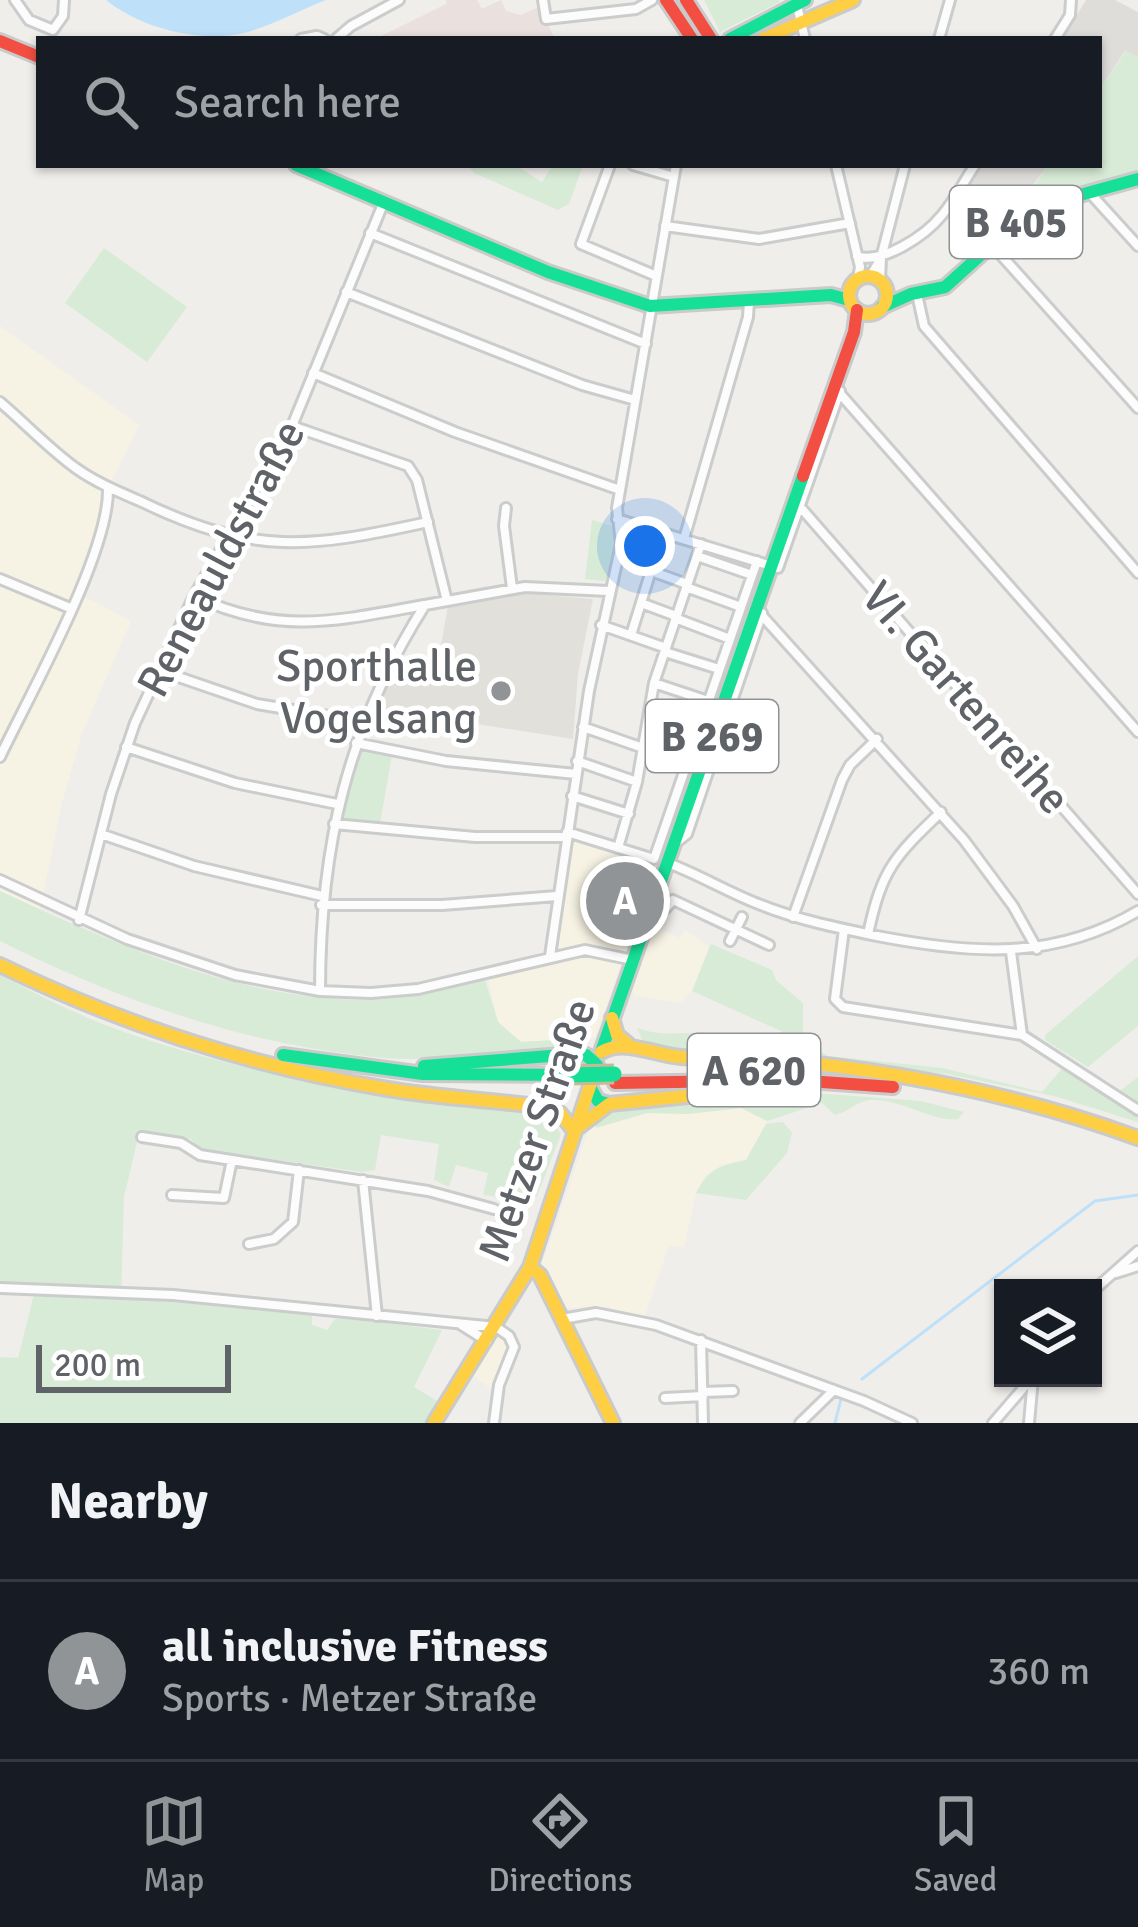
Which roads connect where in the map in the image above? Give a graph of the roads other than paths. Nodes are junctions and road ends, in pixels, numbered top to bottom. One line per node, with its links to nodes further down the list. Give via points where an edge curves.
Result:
1 (15, 0): 2 (street, via 28,20 52,30)
2 (64, 0)
3 (399, 0): 13 (street)
4 (543, 0): 5 (street, via 546,19 636,9)
5 (652, 0)
6 (665, 0): 14 (main road)
7 (853, 0): 12 (main road)
8 (950, 0): 17 (street)
9 (1071, 0): 18 (street)
10 (688, 1): 15 (main road)
11 (799, 1): 12 (street); 16 (main road)
12 (803, 31)
13 (339, 36)
14 (690, 36)
15 (708, 36)
16 (735, 36)
17 (940, 36)
18 (1057, 36)
19 (0, 41): 20 (main road)
20 (36, 56)
21 (303, 168): 31 (main road)
22 (609, 168): 38 (street, via 581,244)
23 (643, 168): 28 (street)
24 (676, 168): 28 (street)
25 (837, 168): 32 (street)
26 (903, 168): 37 (street)
27 (973, 168): 37 (street, via 940,218)
28 (674, 177): 33 (street)
29 (1138, 179): 30 (main road, B 405)
30 (1088, 191): 35 (main road, B 405, via 1033,208); 36 (street)
31 (383, 204): 34 (street, Reneauldstraße); 42 (main road)
32 (850, 224): 33 (street, via 759,239); 39 (street)
33 (665, 226): 38 (street)
34 (370, 233): 40 (street, Reneauldstraße); 44 (street)
35 (991, 244): 41 (main road, B 405, via 945,286); 49 (street)
36 (1138, 246)
37 (881, 257): 39 (street); 39 (street, via 868,260)
38 (654, 275): 42 (street)
39 (870, 287): 41 (main road, B 405); 43 (main road); 46 (main road, Metzer Straße / B 269)
40 (346, 292): 45 (street, Reneauldstraße); 47 (street)
41 (914, 294): 64 (street, via 924,326)
42 (650, 306): 43 (main road); 44 (street)
43 (748, 309): 59 (street)
44 (646, 344): 47 (street)
45 (313, 373): 50 (street, Reneauldstraße); 52 (street)
46 (837, 389): 53 (main road, Metzer Straße / B 269); 89 (street)
47 (635, 400): 52 (street)
48 (0, 402): 51 (street)
49 (1138, 407)
50 (292, 426): 56 (street, via 408,466); 58 (street, Reneauldstraße)
51 (108, 488): 58 (street); 74 (street, via 84,587)
52 (620, 490): 55 (street)
53 (798, 503): 62 (main road, Metzer Straße / B 269); 108 (street, VI. Gartenreihe)
54 (506, 508): 68 (street)
55 (617, 520): 57 (street); 69 (street, via 621,544)
56 (428, 522): 58 (street, via 322,543); 71 (street)
57 (663, 532): 59 (street); 63 (street)
58 (226, 536): 70 (street, Reneauldstraße)
59 (684, 539): 60 (street)
60 (701, 544): 61 (street); 62 (street)
61 (698, 556): 65 (street); 67 (street)
62 (764, 563): 65 (street); 76 (main road, Metzer Straße / B 269)
63 (651, 571): 67 (street); 72 (street)
64 (1138, 573)
65 (752, 575): 76 (street)
66 (0, 579): 74 (street)
67 (686, 585): 76 (street); 77 (street)
68 (512, 588): 69 (street); 71 (street)
69 (608, 591): 78 (street)
70 (194, 596): 75 (street, via 289,624); 84 (street, Reneauldstraße)
71 (446, 601): 73 (street)
72 (641, 603): 77 (street); 80 (street)
73 (425, 604): 75 (street); 79 (street)
74 (70, 608): 94 (street)
75 (395, 610): 79 (street)
76 (753, 610): 81 (street); 90 (street); 106 (main road, Metzer Straße / B 269)
77 (676, 617): 81 (street); 82 (street)
78 (601, 625): 80 (street); 88 (street)
79 (408, 632): 87 (street)
80 (632, 635): 82 (street)
81 (730, 639): 83 (street)
82 (665, 650): 83 (street); 85 (street)
83 (719, 669): 86 (street)
84 (158, 670): 87 (street, via 257,704); 92 (street, Reneauldstraße)
85 (654, 683): 86 (street); 93 (street)
86 (708, 700): 105 (street, via 654,859)
87 (364, 722): 91 (street)
88 (583, 727): 93 (street); 95 (street)
89 (1138, 732)
90 (877, 740): 100 (street); 113 (street, via 842,780)
91 (356, 742): 96 (street); 99 (street)
92 (126, 747): 99 (street, via 235,783); 103 (street, Reneauldstraße)
93 (643, 748): 97 (street)
94 (0, 757)
95 (578, 761): 96 (street); 97 (street)
96 (575, 774): 98 (street)
97 (637, 782): 101 (street)
98 (572, 796): 101 (street); 104 (street)
99 (337, 804): 102 (street)
100 (941, 812): 118 (street, via 887,869); 121 (street)
101 (629, 814): 105 (street)
102 (334, 824): 104 (street, via 476,837); 110 (street)
103 (101, 834): 110 (street); 115 (street, Reneauldstraße)
104 (566, 834): 105 (street); 109 (street)
105 (618, 849)
106 (668, 863): 111 (main road, Metzer Straße / B 269); 113 (street)
107 (0, 880): 115 (street)
108 (1138, 894)
109 (557, 896): 110 (street, via 411,906); 124 (street)
110 (322, 901): 127 (street)
111 (654, 903): 116 (street, via 666,908 674,900); 125 (main road, Metzer Straße / B 269)
112 (1138, 910): 121 (street)
113 (794, 916): 117 (street)
114 (742, 917): 116 (street)
115 (79, 920): 127 (street, via 205,966)
116 (736, 928): 119 (street); 120 (street)
117 (844, 929): 118 (street); 129 (street, via 835,999 843,1007)
118 (868, 934): 122 (street)
119 (730, 940)
120 (769, 945)
121 (1037, 949): 122 (street)
122 (1011, 952): 129 (street)
123 (0, 954): 133 (main road, A 620, via 188,1031)
124 (550, 956): 125 (street, via 594,949); 127 (street, via 418,988)
125 (634, 960): 128 (main road, Metzer Straße / B 269)
126 (0, 965): 134 (main road, A 620, via 156,1031)
127 (320, 992)
128 (609, 1025): 130 (main road); 131 (main road); 132 (main road, Metzer Straße / B 269)
129 (1022, 1035): 141 (street)
130 (629, 1045): 132 (main road, via 611,1046); 135 (main road)
131 (575, 1054): 132 (main road); 133 (main road)
132 (599, 1059): 139 (main road, Metzer Straße / B 269)
133 (332, 1064): 137 (main road, A 620)
134 (288, 1066): 137 (main road, A 620, via 423,1083); 142 (main road, via 386,1088 524,1104)
135 (894, 1077): 136 (main road, A 620, via 777,1070); 144 (main road, A 620, via 1000,1096)
136 (614, 1079): 137 (main road, A 620, bridge); 138 (main road, A 620)
137 (567, 1080)
138 (855, 1083): 140 (main road); 145 (main road, A 620, via 999,1105)
139 (590, 1087): 140 (main road); 142 (main road, Metzer Straße / B 269)
140 (609, 1104): 142 (main road)
141 (1138, 1110)
142 (578, 1125): 154 (main road, Metzer Straße / B 269)
143 (142, 1137): 146 (street)
144 (1138, 1138)
145 (1138, 1149)
146 (232, 1160): 147 (street); 149 (street, via 224,1198)
147 (299, 1170): 148 (street); 151 (street, via 293,1222 274,1239)
148 (362, 1180): 150 (street); 158 (street)
149 (172, 1195)
150 (494, 1209)
151 (249, 1244)
152 (1138, 1251): 155 (street)
153 (1138, 1266): 155 (street)
154 (530, 1267): 159 (main road); 161 (main road, Metzer Straße / B 269)
155 (1109, 1275): 156 (street)
156 (1102, 1282)
157 (0, 1288): 158 (street)
158 (377, 1316): 160 (street)
159 (562, 1319): 162 (street, via 608,1314); 171 (main road)
160 (459, 1323): 161 (street); 161 (street)
161 (491, 1334): 169 (main road, Metzer Straße / B 269); 170 (street, via 509,1336 514,1347)
162 (701, 1340): 165 (street); 167 (street)
163 (1024, 1387): 175 (street)
164 (1031, 1387): 176 (street)
165 (834, 1390): 173 (street); 174 (street)
166 (733, 1391): 167 (street)
167 (703, 1394): 168 (street); 172 (street)
168 (665, 1398)
169 (434, 1423)
170 (494, 1423)
171 (613, 1423)
172 (703, 1423)
173 (800, 1423)
174 (912, 1423)
175 (993, 1423)
176 (1029, 1423)

